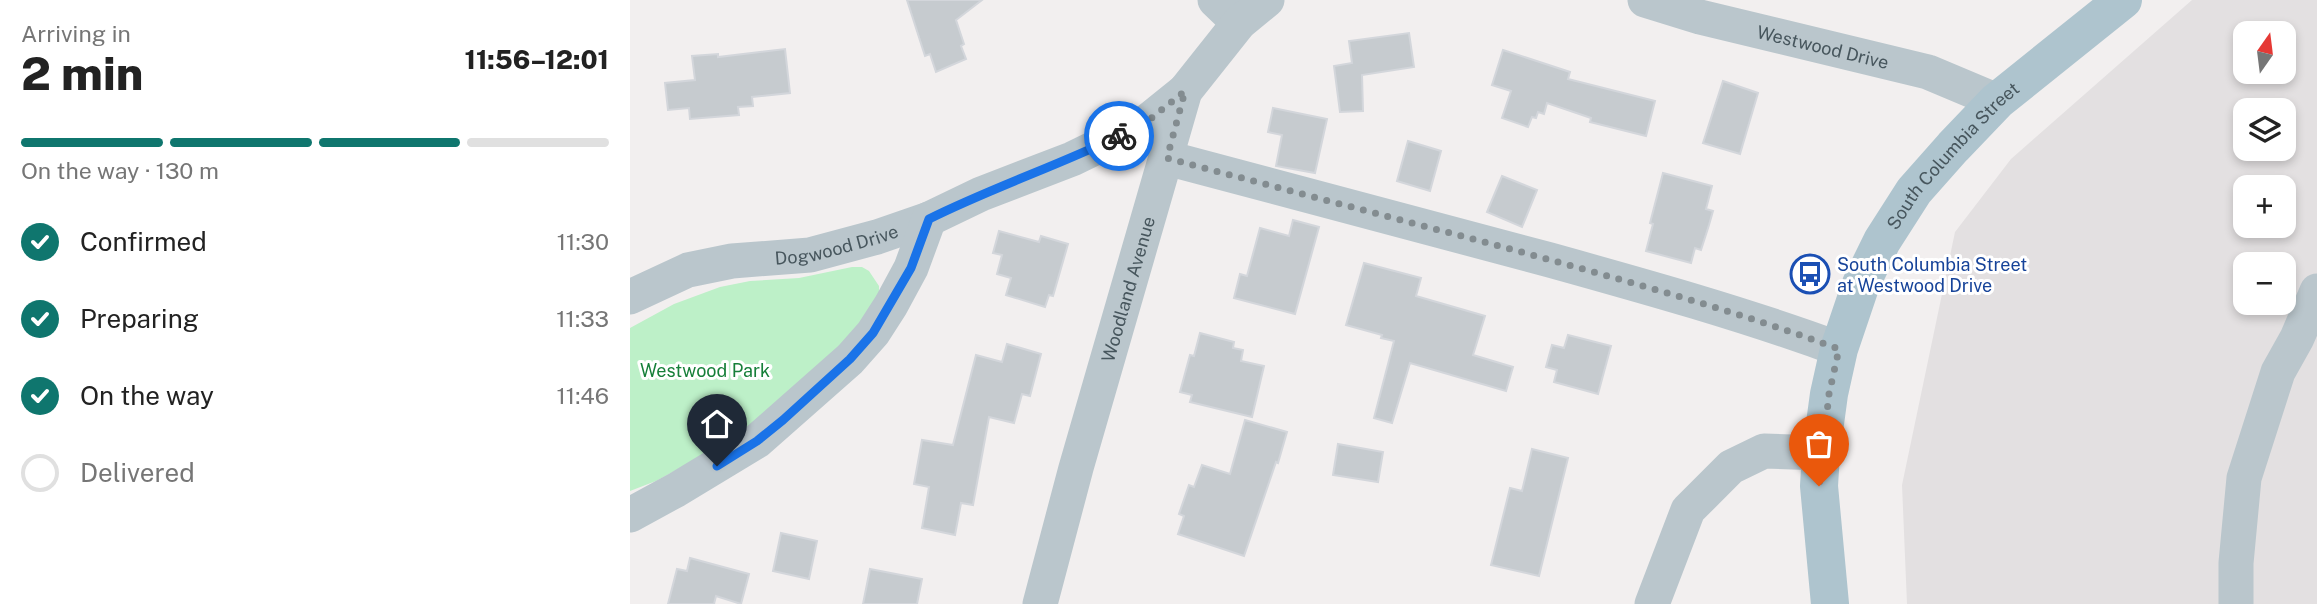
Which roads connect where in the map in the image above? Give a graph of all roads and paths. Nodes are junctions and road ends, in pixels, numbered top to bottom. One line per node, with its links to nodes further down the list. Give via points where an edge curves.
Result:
1 (1267, 0): 4 (street, Woodland Avenue)
2 (1645, 0): 6 (street, Westwood Drive, via 1928,72)
3 (2123, 0): 6 (main road, South Columbia Street)
4 (1227, 11): 5 (street, Woodland Avenue)
5 (1185, 91): 7 (street, Woodland Avenue); 8 (street, Dogwood Drive, via 1144,124)
6 (1997, 101): 11 (main road, South Columbia Street, via 1914,191 1882,241 1861,284)
7 (1167, 158): 11 (street, via 1645,287); 14 (street, Woodland Avenue)
8 (929, 219): 10 (street, Dogwood Drive, via 810,255 732,261 688,270); 13 (street, via 891,305 850,359 757,441)
9 (2317, 291): 17 (street, via 2278,372 2244,478)
10 (630, 297)
11 (1839, 349): 12 (main road, South Columbia Street)
12 (1821, 453): 15 (street, via 1764,451 1731,467 1688,510); 16 (main road, South Columbia Street, via 1819,486)
13 (630, 515)
14 (1040, 604)
15 (1653, 604)
16 (1830, 604)
17 (2236, 604)

